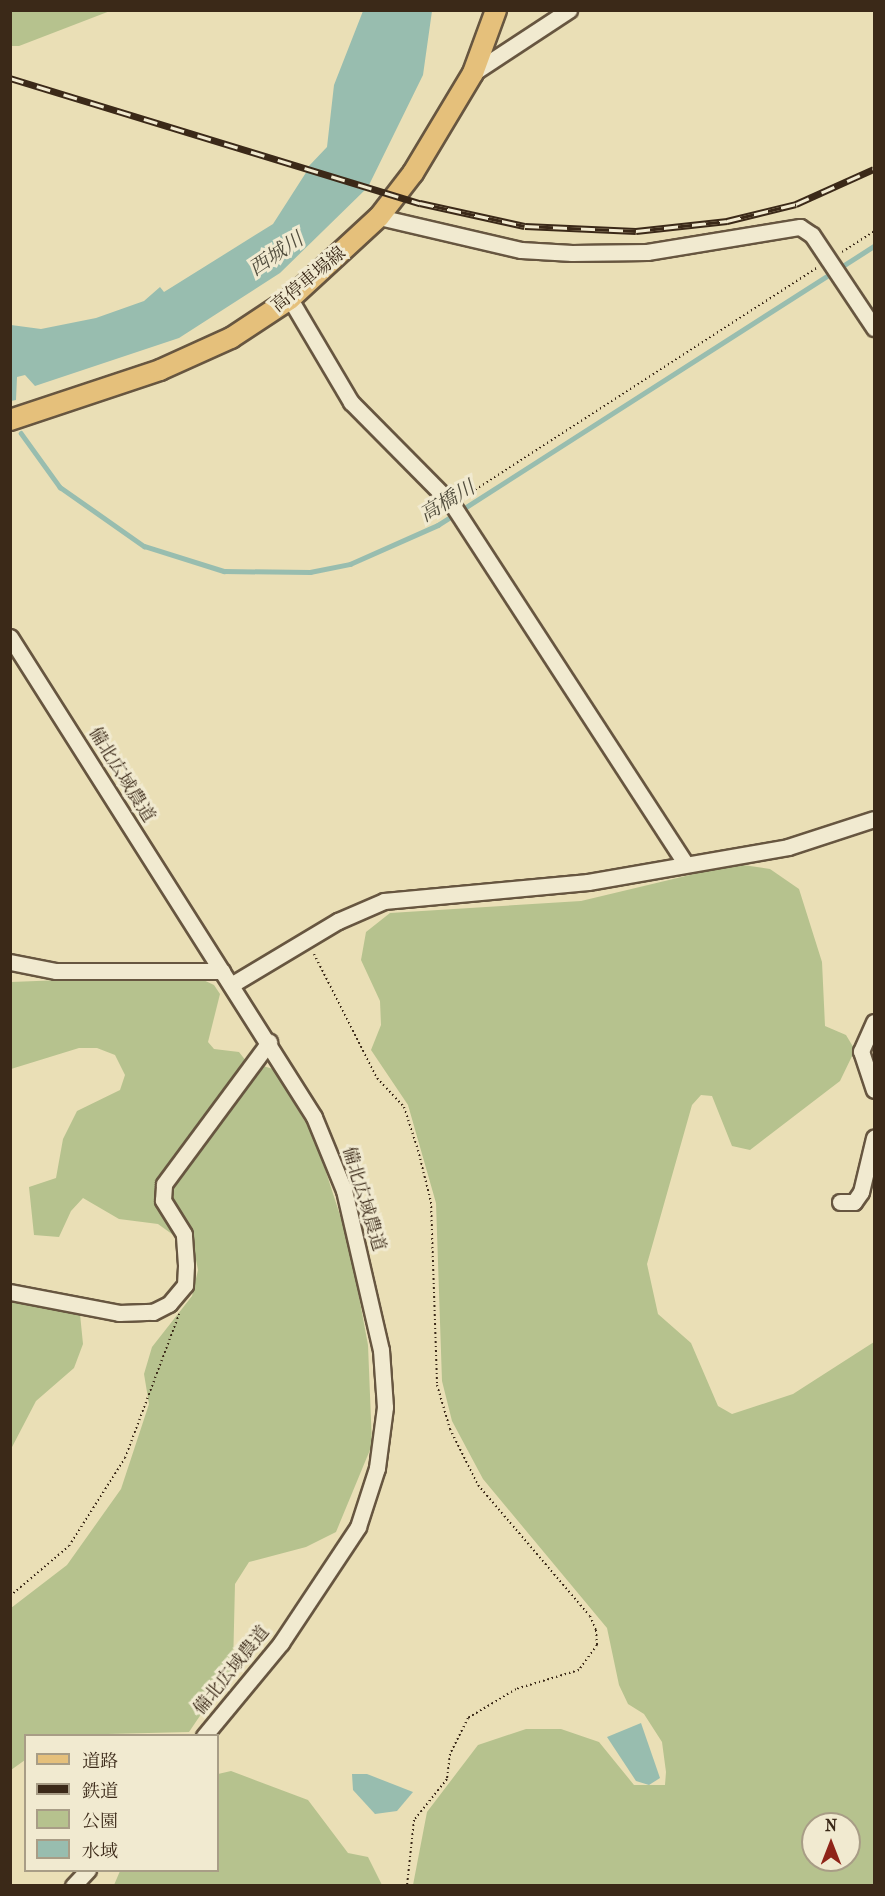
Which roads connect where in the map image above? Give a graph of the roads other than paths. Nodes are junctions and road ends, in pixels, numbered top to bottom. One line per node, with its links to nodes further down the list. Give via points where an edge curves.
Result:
1 (496, 10): 3 (main road, 高停車場線)
2 (569, 10): 3 (street)
3 (473, 73): 4 (main road, 高停車場線, via 413,173)
4 (379, 217): 5 (main road, 高停車場線); 6 (street, via 521,250 572,253 647,252 800,227 834,266)
5 (290, 299): 7 (main road, 高停車場線, via 231,338 159,370); 10 (street, via 351,402 455,510)
6 (874, 328)
7 (10, 420)
8 (10, 637): 12 (street, 備北広域農道)
9 (874, 819): 10 (street, via 788,847)
10 (686, 864): 13 (street, via 588,882 407,896 365,908)
11 (10, 963): 12 (street, via 56,971)
12 (222, 971): 13 (street, 備北広域農道)
13 (231, 985): 15 (street, 備北広域農道)
14 (874, 1022): 16 (street, via 861,1051)
15 (269, 1042): 19 (street, via 164,1184 163,1200 184,1234 185,1285 153,1312 120,1313); 20 (street, 備北広域農道, via 314,1117 344,1190 371,1294 385,1407 377,1468 358,1527 281,1643)
16 (874, 1090)
17 (874, 1138): 18 (street, via 861,1192 854,1202)
18 (840, 1202)
19 (10, 1292)
20 (206, 1734)
21 (86, 1872): 22 (street)
22 (73, 1886)

